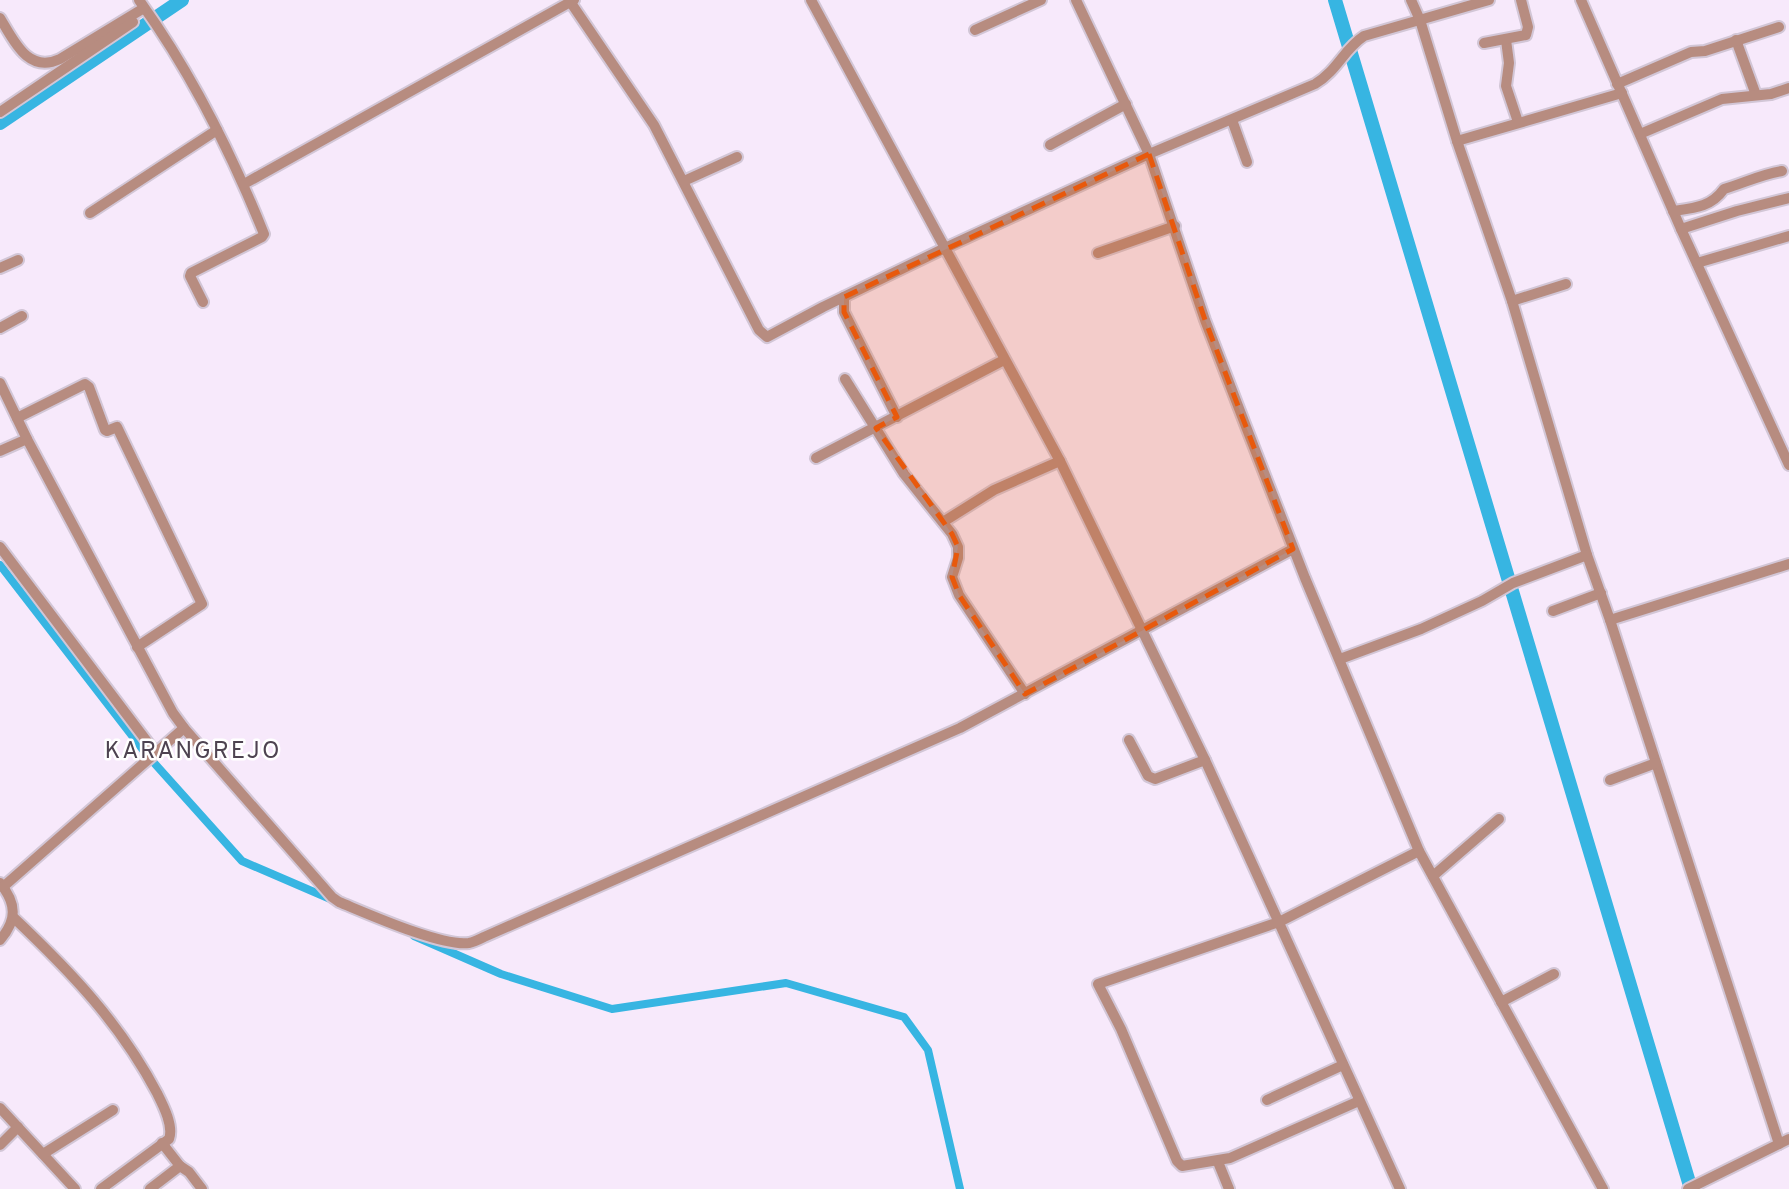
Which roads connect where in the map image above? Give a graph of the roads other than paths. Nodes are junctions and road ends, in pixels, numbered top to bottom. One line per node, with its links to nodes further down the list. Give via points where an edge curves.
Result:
1 (811, 0): 40 (street)
2 (1041, 0): 13 (street)
3 (1076, 0): 20 (street)
4 (1411, 0): 11 (street)
5 (1489, 0): 11 (street)
6 (1521, 0): 14 (street, via 1528,32)
7 (1581, 0): 17 (street)
8 (571, 1): 32 (street, via 654,125); 33 (street)
9 (147, 13): 10 (street, via 45,63 22,53); 21 (street); 24 (street, via 185,69)
10 (0, 18)
11 (1420, 20): 22 (street, via 1364,36 1332,73 1315,84); 26 (street)
12 (1779, 27): 15 (street)
13 (975, 30)
14 (1506, 40): 16 (street); 23 (street, via 1510,63 1506,86)
15 (1736, 40): 17 (street, via 1683,55); 19 (street)
16 (1484, 43)
17 (1619, 88): 23 (street); 25 (street)
18 (1789, 88): 19 (street)
19 (1756, 95): 25 (street, via 1715,102)
20 (1126, 104): 27 (street); 28 (street)
21 (0, 112)
22 (1232, 120): 28 (street); 30 (street)
23 (1518, 122): 26 (street)
24 (217, 130): 33 (street); 36 (street)
25 (1640, 134): 35 (street)
26 (1457, 141): 49 (street)
27 (1050, 145)
28 (1149, 154): 37 (street); 40 (street)
29 (737, 157): 32 (street)
30 (1247, 162)
31 (1782, 171): 35 (street, via 1724,189 1708,204)
32 (684, 181): 48 (street, via 765,337)
33 (244, 184): 45 (street, via 264,236)
34 (1789, 198): 38 (street)
35 (1673, 211): 38 (street)
36 (90, 213)
37 (1175, 226): 41 (street); 66 (street, via 1205,320)
38 (1681, 229): 43 (street)
39 (1789, 236): 43 (street)
40 (945, 248): 48 (street); 53 (street)
41 (1098, 253)
42 (18, 260): 44 (street)
43 (1697, 263): 63 (street)
44 (0, 268)
45 (190, 274): 46 (street); 50 (street)
46 (177, 275)
47 (1566, 284): 49 (street)
48 (844, 297): 56 (street, via 844,313)
49 (1512, 301): 67 (street)
50 (203, 302)
51 (22, 316): 52 (street)
52 (0, 328)
53 (1004, 360): 56 (street); 62 (street)
54 (845, 379): 58 (street)
55 (0, 383): 57 (street)
56 (897, 416): 58 (street)
57 (17, 418): 59 (street); 73 (street, via 85,384 105,430 117,427 202,604)
58 (876, 428): 61 (street); 64 (street, via 904,474)
59 (27, 439): 60 (street); 73 (street)
60 (0, 451)
61 (816, 458)
62 (1060, 461): 64 (street, via 994,490); 72 (street)
63 (1789, 465)
64 (943, 522): 75 (street, via 958,547 952,577 959,595)
65 (0, 547): 78 (street)
66 (1293, 549): 72 (street); 74 (street)
67 (1587, 555): 69 (street); 74 (street)
68 (1789, 564): 71 (street)
69 (1601, 593): 70 (street); 71 (street)
70 (1553, 611)
71 (1610, 620): 80 (street)
72 (1143, 631): 75 (street); 79 (street)
73 (137, 647): 76 (street)
74 (1340, 659): 83 (street)
75 (1025, 694): 76 (street, via 889,761 469,943 411,930 332,897)
76 (184, 728): 78 (street)
77 (1129, 740): 79 (street, via 1148,776 1155,779)
78 (151, 755): 85 (street)
79 (1205, 760): 87 (street)
80 (1656, 762): 81 (street); 97 (street)
81 (1610, 780)
82 (1499, 819): 84 (street)
83 (1419, 851): 84 (street); 87 (street)
84 (1433, 876): 90 (street)
85 (2, 885): 86 (street)
86 (14, 918): 88 (street); 98 (street, via 109,1016 138,1058 171,1131)
87 (1279, 922): 91 (street); 101 (street, via 1098,984 1177,1161 1186,1167)
88 (0, 940)
89 (1554, 974): 90 (street)
90 (1501, 1002): 109 (street)
91 (1343, 1065): 92 (street); 93 (street)
92 (1267, 1100)
93 (1359, 1101): 101 (street); 108 (street)
94 (0, 1108): 96 (street)
95 (113, 1110): 100 (street)
96 (18, 1127): 99 (street); 100 (street)
97 (1784, 1142): 110 (street)
98 (162, 1143): 102 (street); 104 (street)
99 (0, 1145)
100 (43, 1154): 103 (street)
101 (1217, 1162): 107 (street)
102 (180, 1166): 105 (street); 106 (street)
103 (75, 1189)
104 (101, 1189)
105 (150, 1189)
106 (202, 1189)
107 (1230, 1189)
108 (1400, 1189)
109 (1602, 1189)
110 (1688, 1189)

